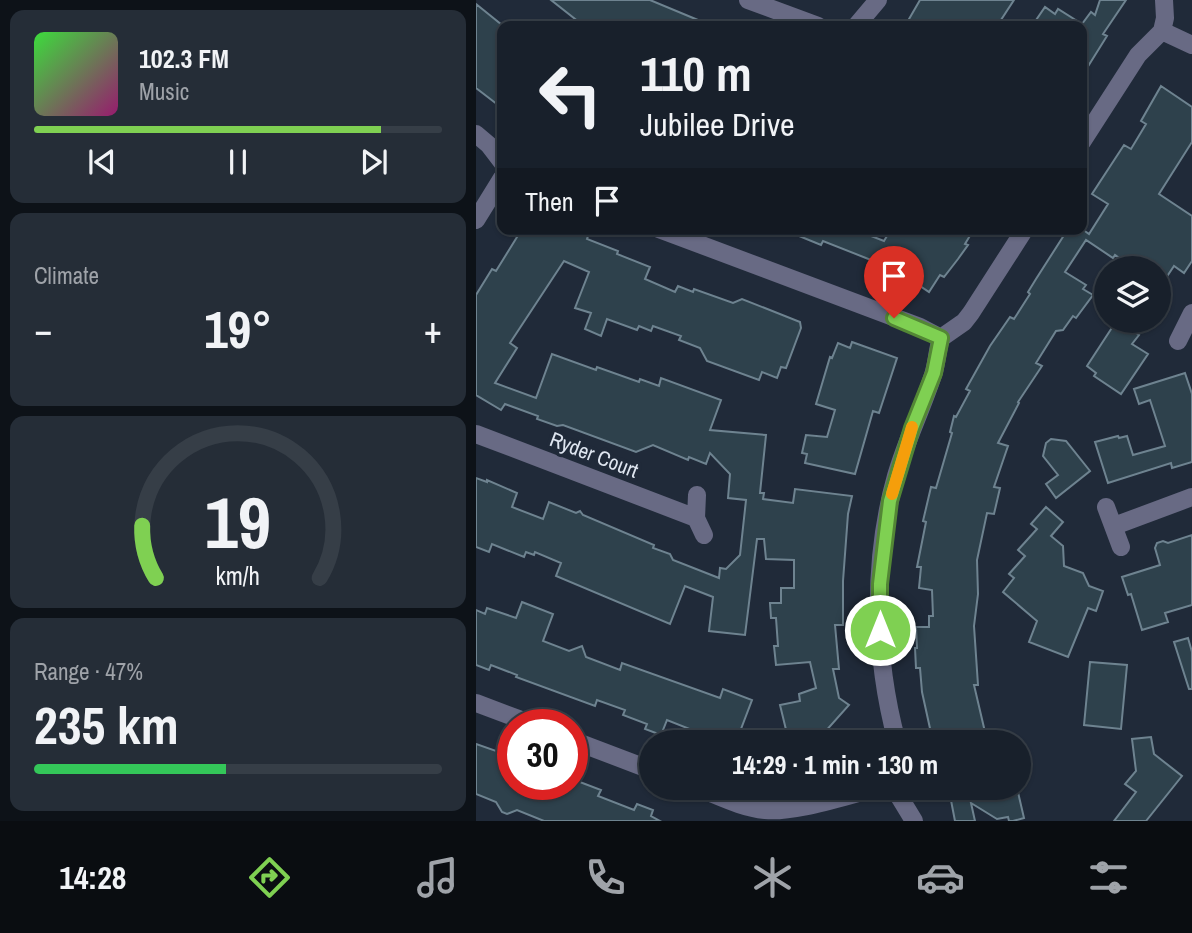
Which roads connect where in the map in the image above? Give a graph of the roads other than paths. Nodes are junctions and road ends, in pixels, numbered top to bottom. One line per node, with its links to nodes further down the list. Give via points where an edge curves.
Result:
1 (748, 0): 4 (street)
2 (878, 0): 5 (street)
3 (1164, 0): 6 (street)
4 (805, 21)
5 (860, 21)
6 (1162, 32): 7 (street); 9 (street, via 1138,55)
7 (1192, 45)
8 (476, 134): 10 (street)
9 (1087, 134)
10 (497, 155)
11 (497, 186): 12 (street)
12 (476, 220)
13 (675, 235): 16 (street)
14 (1021, 235): 16 (street, via 964,322)
15 (1191, 319): 17 (street)
16 (941, 338): 28 (street, via 934,373 896,476 884,542 879,613)
17 (1178, 341)
18 (476, 434): 22 (street, Ryder Court)
19 (697, 495): 22 (street)
20 (1192, 497): 23 (street)
21 (1106, 507): 23 (street)
22 (696, 518): 24 (street)
23 (1114, 526): 25 (street)
24 (704, 535)
25 (1121, 547)
26 (476, 703): 27 (street)
27 (497, 711)
28 (893, 730)
29 (588, 746): 30 (street)
30 (639, 765)
31 (731, 800): 32 (street, via 767,810)
32 (826, 800)
33 (901, 800): 34 (street)
34 (914, 821)

